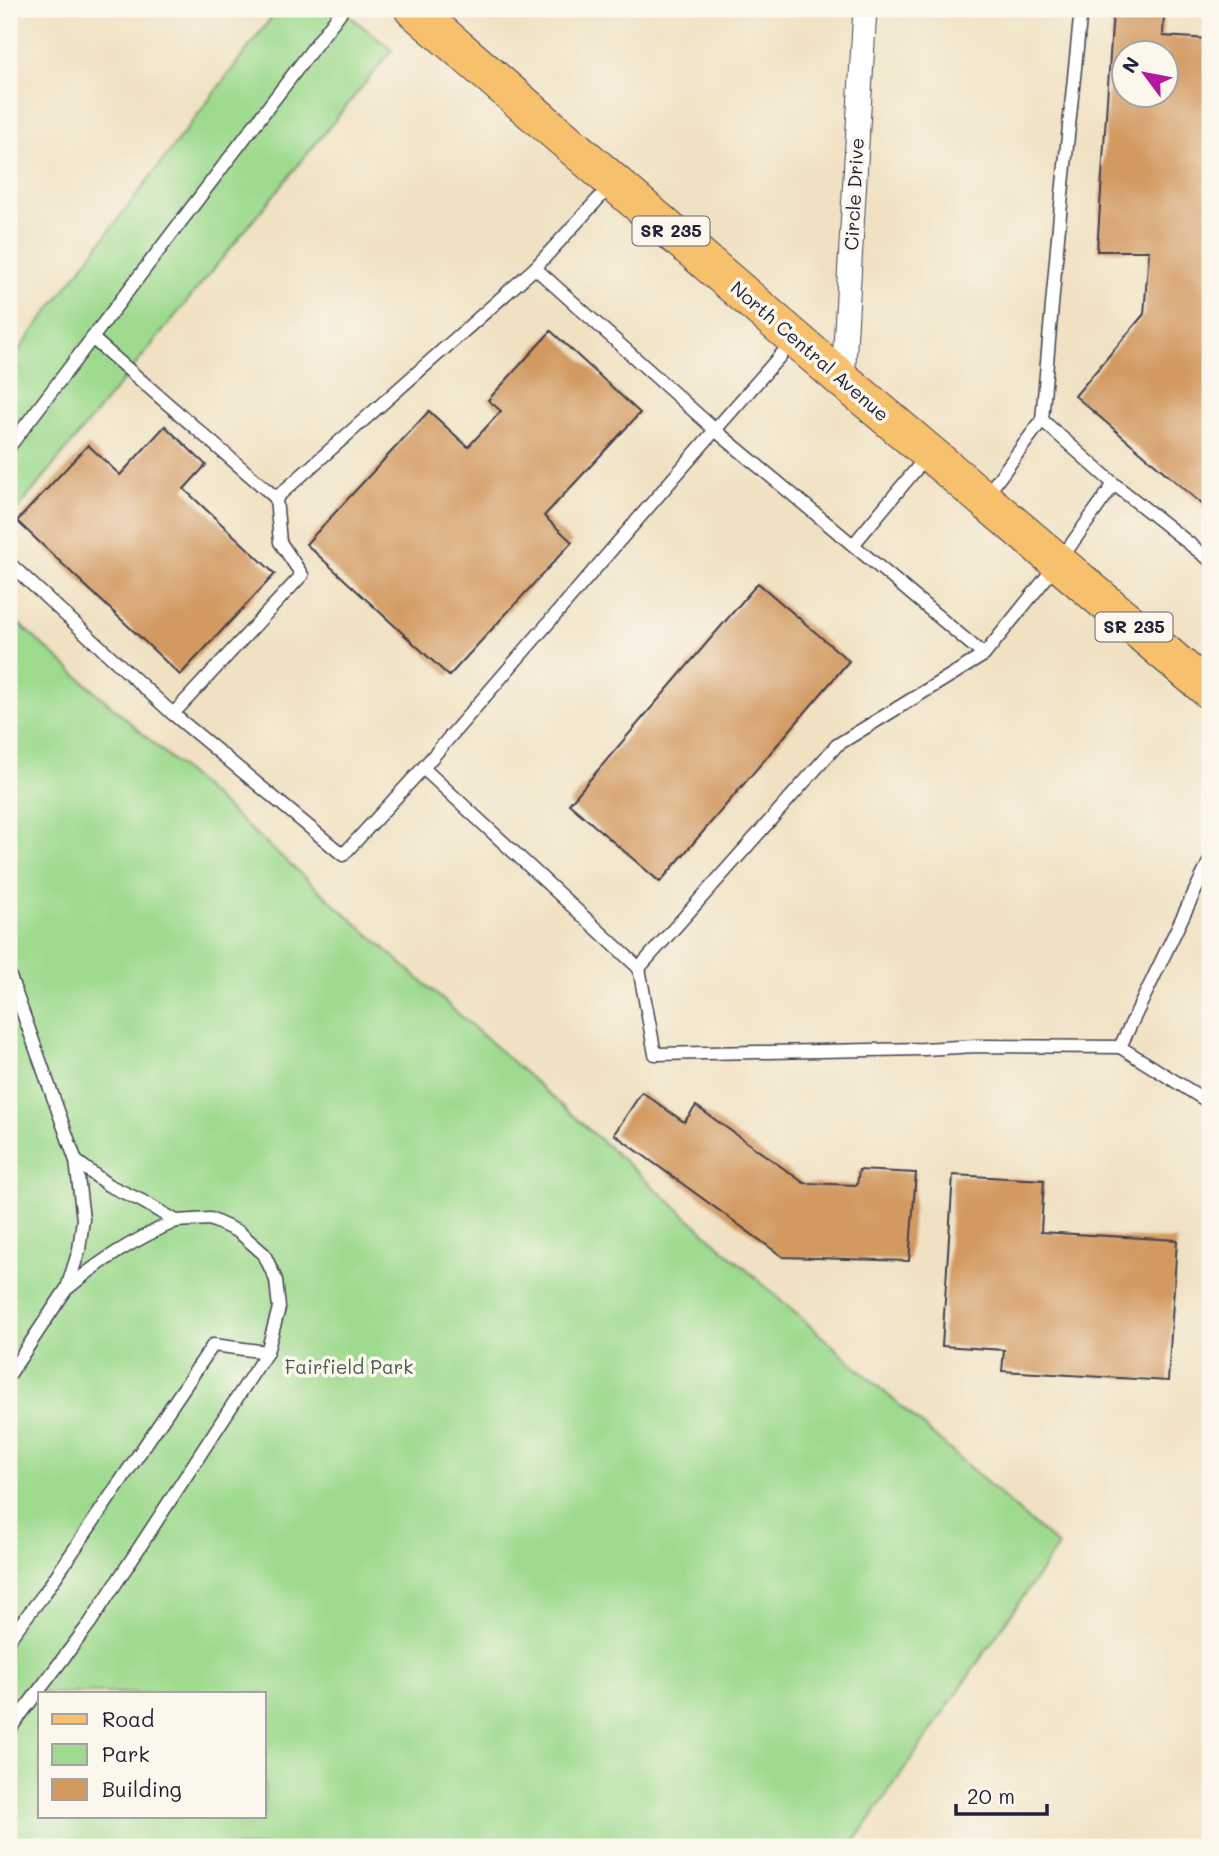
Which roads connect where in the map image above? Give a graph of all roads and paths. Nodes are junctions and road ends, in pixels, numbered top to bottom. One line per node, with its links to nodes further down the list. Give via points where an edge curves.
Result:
1 (343, 9): 7 (lane)
2 (413, 9): 5 (main road, North Central Avenue / SR 235)
3 (864, 9): 9 (street, Circle Drive)
4 (1081, 9): 10 (lane)
5 (614, 182): 6 (lane); 8 (main road, North Central Avenue / SR 235)
6 (535, 268): 11 (lane); 15 (lane)
7 (92, 338): 12 (lane); 15 (lane)
8 (795, 338): 9 (main road, North Central Avenue / SR 235); 11 (lane)
9 (843, 380): 13 (main road, North Central Avenue / SR 235)
10 (1042, 420): 14 (lane); 16 (lane)
11 (715, 430): 17 (lane); 24 (lane)
12 (9, 447)
13 (929, 453): 16 (main road, North Central Avenue / SR 235); 17 (lane)
14 (1114, 484): 18 (lane); 20 (lane)
15 (276, 498): 23 (lane, via 280,542 302,575)
16 (984, 499): 20 (main road, North Central Avenue / SR 235)
17 (853, 545): 21 (lane)
18 (1210, 560)
19 (9, 563): 23 (lane)
20 (1058, 563): 21 (lane); 22 (main road, North Central Avenue / SR 235)
21 (984, 655): 26 (lane, via 837,745)
22 (1210, 691)
23 (173, 714): 24 (lane, via 343,855)
24 (423, 768): 26 (lane)
25 (1210, 860): 28 (lane)
26 (639, 968): 28 (lane, via 655,1054)
27 (9, 974): 30 (lane)
28 (1120, 1047): 29 (lane)
29 (1210, 1103)
30 (76, 1161): 31 (lane, via 108,1185); 32 (lane, via 83,1219)
31 (176, 1221): 32 (lane, via 100,1262); 33 (lane, via 210,1219 239,1232 264,1254 276,1280 279,1308)
32 (67, 1288): 34 (lane)
33 (267, 1352): 35 (lane, via 213,1345); 36 (lane, via 90,1623)
34 (9, 1375)
35 (9, 1639)
36 (9, 1730)

